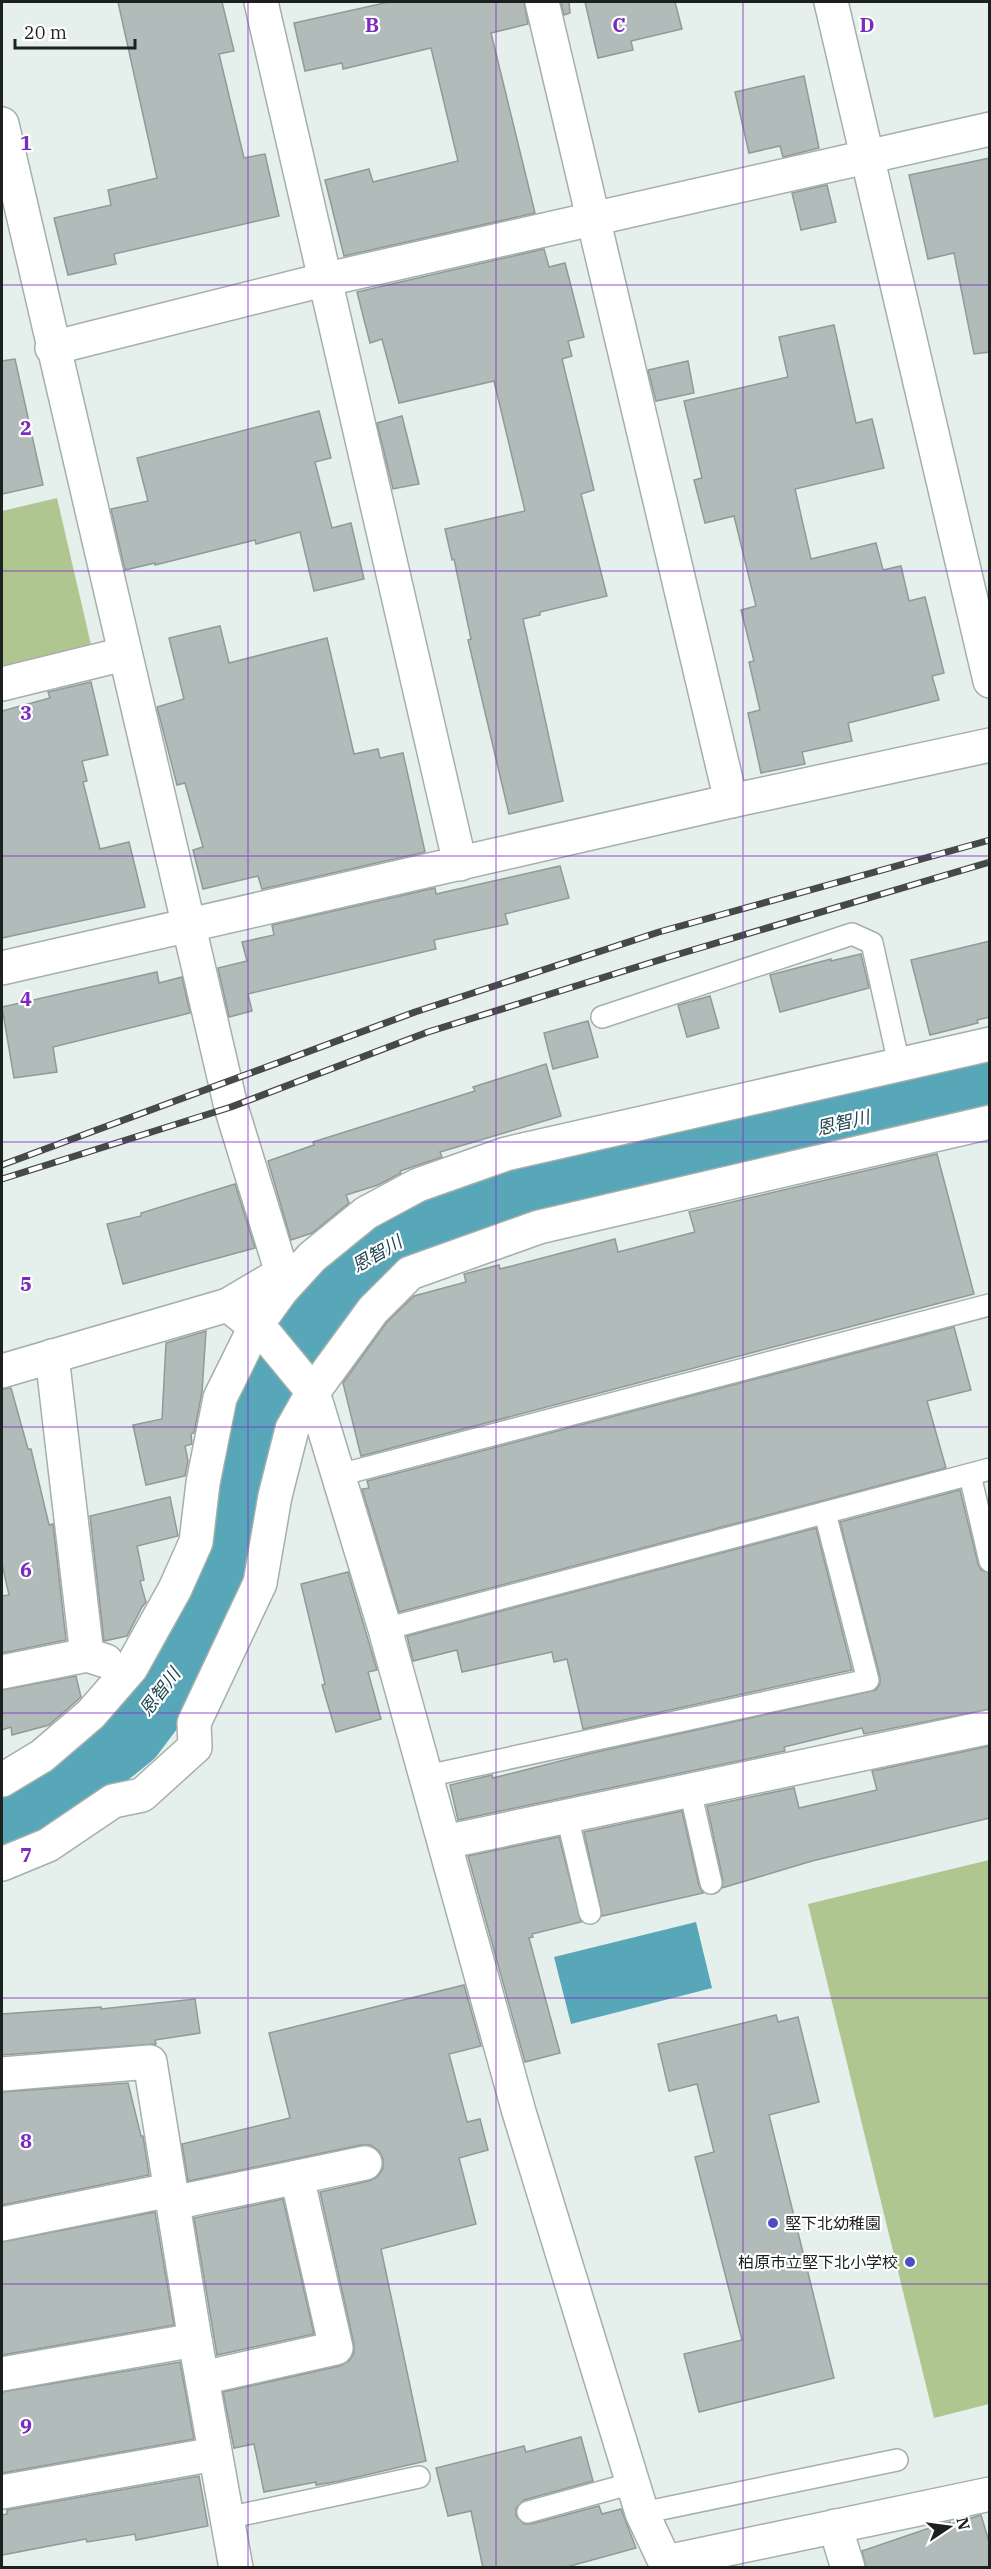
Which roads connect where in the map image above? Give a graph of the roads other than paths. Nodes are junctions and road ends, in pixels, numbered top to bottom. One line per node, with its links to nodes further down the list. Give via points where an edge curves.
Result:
1 (261, 2): 9 (street)
2 (542, 2): 8 (street)
3 (831, 2): 6 (street)
4 (2, 124): 7 (street)
5 (990, 129): 6 (street)
6 (866, 155): 8 (street); 12 (street)
7 (8, 181): 10 (street)
8 (594, 217): 9 (street); 15 (street)
9 (323, 280): 10 (street); 16 (street)
10 (52, 348): 11 (street)
11 (124, 654): 13 (street); 17 (street)
12 (990, 681)
13 (2, 684)
14 (990, 745): 15 (street)
15 (730, 801): 16 (street)
16 (460, 864): 17 (street)
17 (188, 925): 18 (street); 24 (street, via 231,1107)
18 (2, 968)
19 (602, 1017): 21 (lane, via 852,933 872,943)
20 (990, 1044): 21 (street)
21 (899, 1064): 23 (street, via 506,1154 418,1185 366,1213)
22 (990, 1122): 30 (street, via 539,1227 410,1273 373,1310)
23 (312, 1257): 24 (street); 27 (street, via 281,1291)
24 (282, 1273): 25 (street)
25 (228, 1305): 27 (street); 28 (street)
26 (988, 1305): 32 (lane)
27 (260, 1331): 30 (street); 37 (street, via 220,1398 196,1542)
28 (52, 1356): 29 (street); 36 (street)
29 (2, 1371)
30 (313, 1392): 32 (street); 45 (street, via 292,1429 260,1582 194,1723 195,1747 142,1795 112,1801 48,1845)
31 (980, 1472): 33 (lane); 34 (lane)
32 (339, 1476): 35 (street)
33 (825, 1513): 35 (lane); 40 (lane, via 868,1680)
34 (990, 1561)
35 (385, 1629): 40 (street)
36 (87, 1655): 37 (street); 38 (street)
37 (131, 1668): 41 (street, via 91,1714 42,1756)
38 (2, 1672)
39 (990, 1727): 42 (street)
40 (427, 1776): 44 (street)
41 (2, 1780)
42 (690, 1790): 43 (street); 46 (lane)
43 (567, 1816): 44 (street); 47 (lane)
44 (445, 1842): 61 (street, via 519,2112)
45 (2, 1864)
46 (711, 1883)
47 (590, 1913)
48 (2, 2074): 51 (street, via 150,2062)
49 (365, 2163): 50 (street)
50 (297, 2177): 51 (street); 55 (street, via 336,2348)
51 (171, 2197): 52 (street); 53 (street)
52 (2, 2224)
53 (195, 2340): 54 (street); 55 (street)
54 (2, 2374)
55 (202, 2378): 56 (street)
56 (215, 2454): 59 (street); 63 (street)
57 (897, 2460): 61 (lane)
58 (419, 2477): 63 (lane)
59 (2, 2492)
60 (990, 2494): 64 (street)
61 (637, 2498): 62 (lane); 65 (street)
62 (528, 2512)
63 (227, 2518): 66 (street)
64 (835, 2526): 65 (street); 67 (street)
65 (667, 2565)
66 (236, 2568)
67 (848, 2568)

